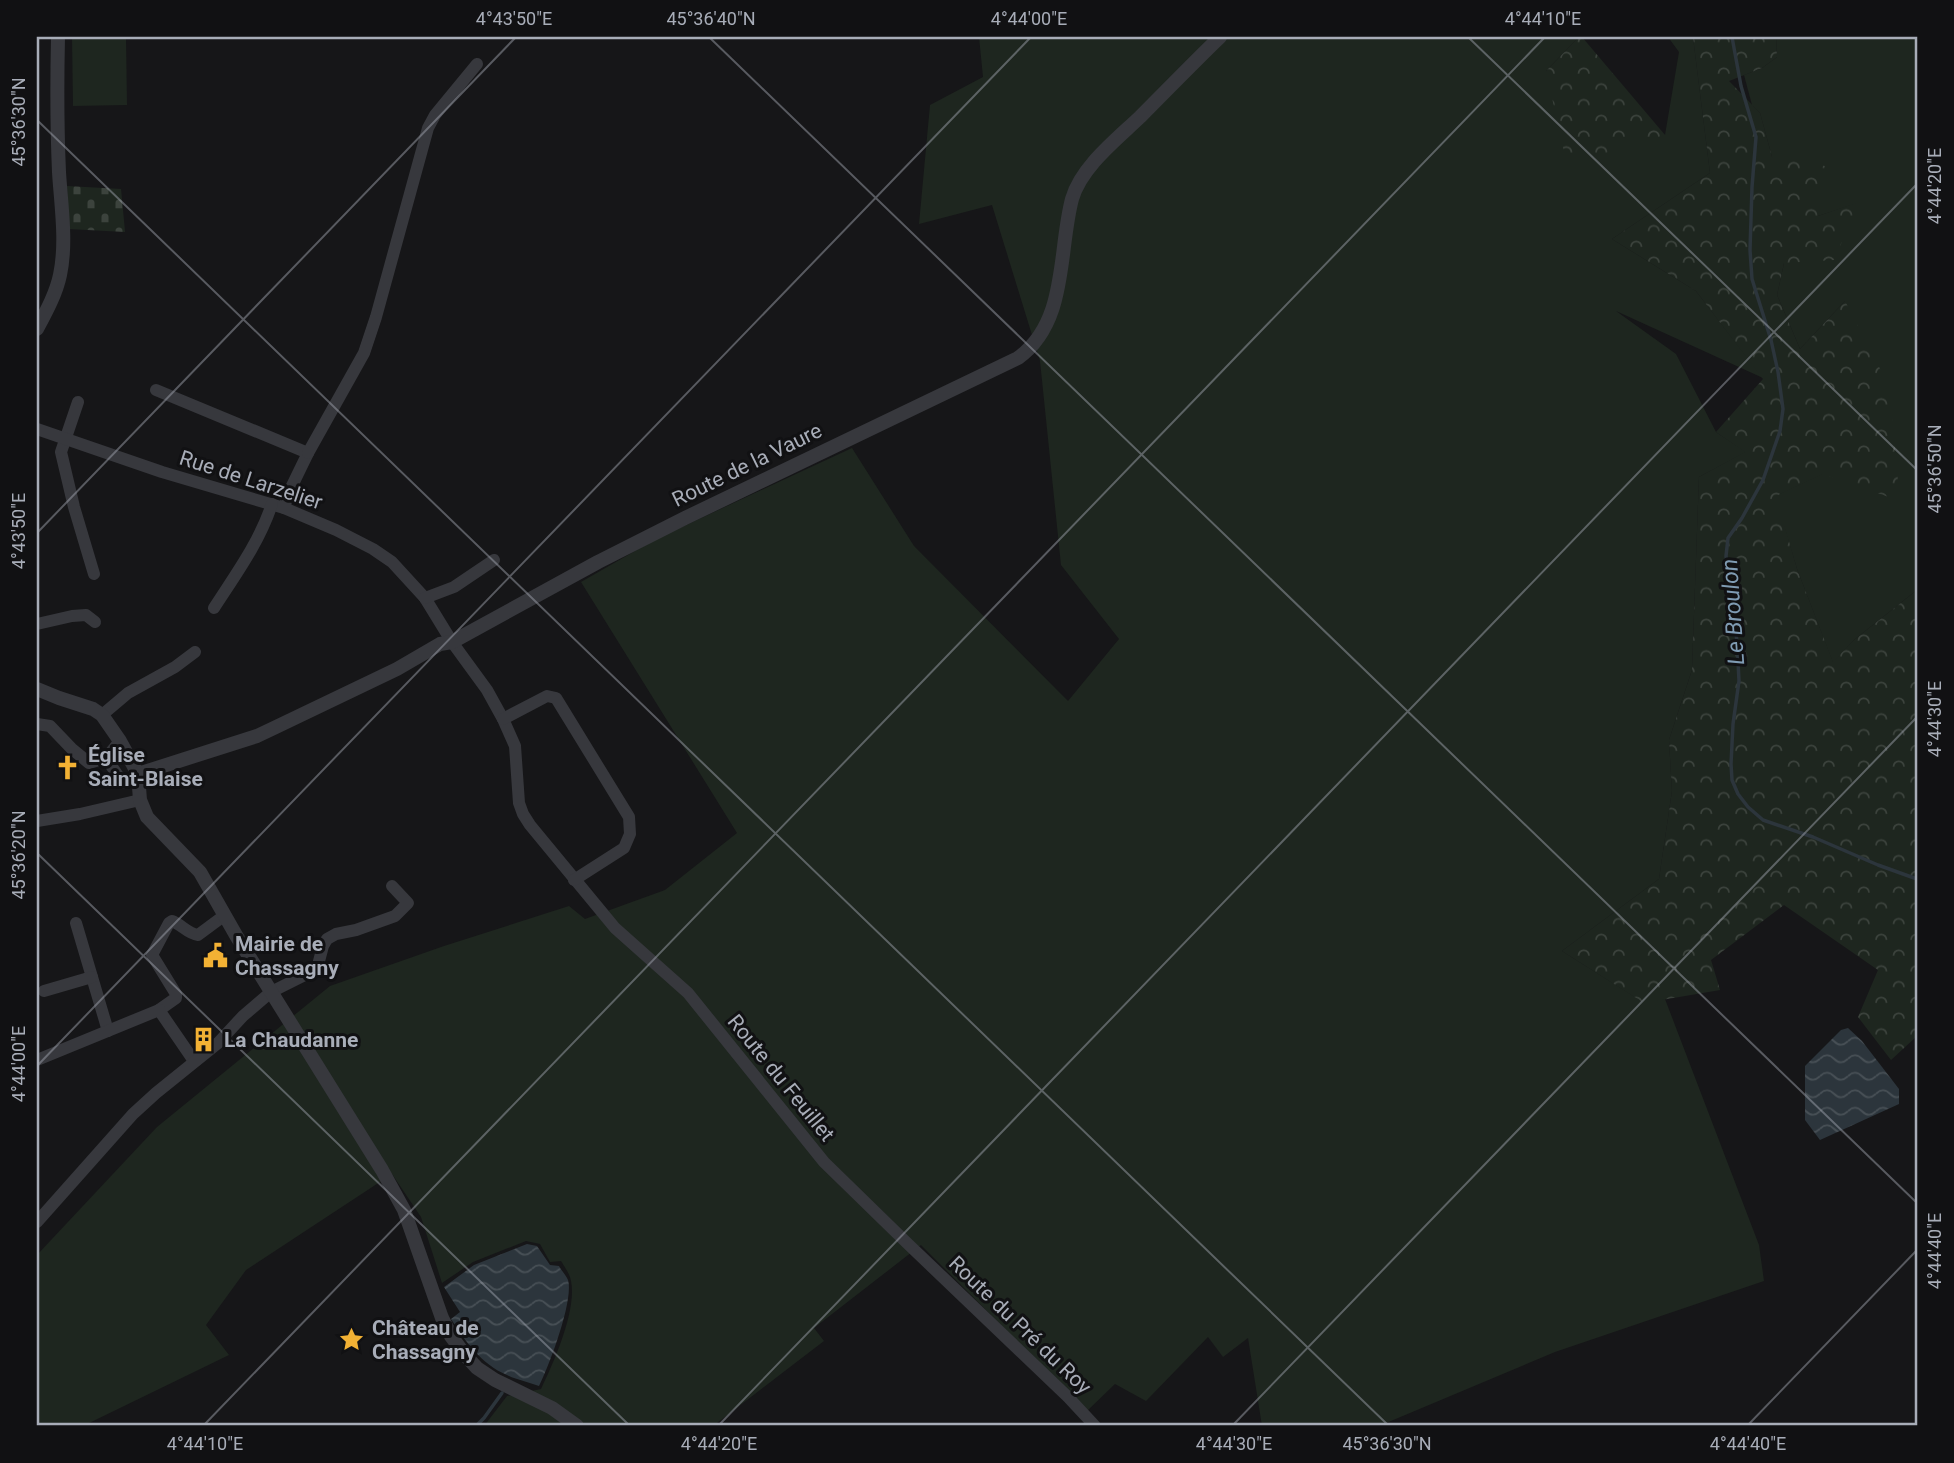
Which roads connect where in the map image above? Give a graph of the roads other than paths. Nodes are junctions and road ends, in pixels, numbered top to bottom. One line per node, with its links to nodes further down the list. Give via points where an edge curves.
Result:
1 (58, 37): 4 (street, via 62,262)
2 (1220, 37): 17 (street, Route de la Vaure, via 1088,168 1073,197 1054,307 1028,351 660,531)
3 (477, 64): 9 (street, via 428,128 364,353)
4 (37, 330)
5 (156, 390): 9 (street)
6 (78, 402): 8 (street)
7 (37, 429): 8 (street, Rue de Larzelier)
8 (65, 439): 10 (street, Rue de Larzelier); 12 (street, via 61,452)
9 (308, 453): 10 (street)
10 (278, 506): 13 (street, Rue de Larzelier, via 373,549 392,562); 14 (street)
11 (494, 560): 13 (street, via 454,587)
12 (94, 574)
13 (425, 598): 17 (street, Rue de Larzelier)
14 (214, 608)
15 (95, 622): 16 (street, via 86,615 72,615)
16 (37, 624)
17 (452, 642): 21 (street, Rue de Larzelier); 25 (street, Route de la Vaure, via 257,736)
18 (195, 652): 20 (street)
19 (37, 689): 20 (street)
20 (102, 715): 23 (street)
21 (503, 719): 29 (street, Route du Feuillet, via 515,746 523,814); 29 (street, via 547,696 556,698 629,817 630,834 624,848)
22 (37, 724): 24 (street, via 50,726 89,763)
23 (120, 741): 24 (street); 25 (street)
24 (106, 758): 26 (street)
25 (138, 774): 27 (street)
26 (122, 783)
27 (140, 800): 28 (street); 31 (street, via 147,817 197,867)
28 (37, 821)
29 (574, 880): 41 (street, Route du Feuillet, via 615,928 688,993 824,1162)
30 (392, 886): 35 (street, via 408,903 395,916 327,939 313,971)
31 (225, 915): 35 (street); 36 (street, via 198,935 176,922 169,923 152,956 176,998)
32 (76, 923): 33 (street)
33 (92, 978): 34 (street); 37 (street)
34 (44, 991)
35 (271, 992): 39 (street); 42 (street, via 404,1210 434,1300 465,1355 495,1380)
36 (159, 1010): 37 (street); 39 (street)
37 (108, 1031): 38 (street)
38 (37, 1060)
39 (194, 1061): 40 (street, via 133,1114)
40 (37, 1222)
41 (916, 1252): 43 (street, Route du Pré du Roy)
42 (577, 1426)
43 (1095, 1426)

